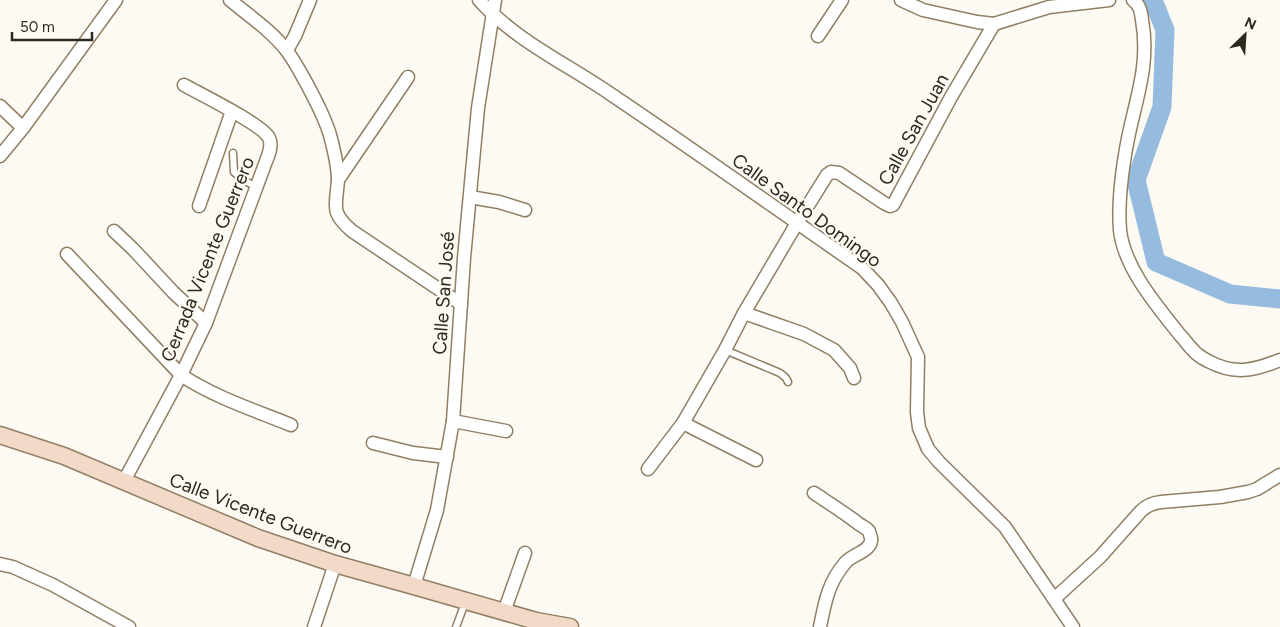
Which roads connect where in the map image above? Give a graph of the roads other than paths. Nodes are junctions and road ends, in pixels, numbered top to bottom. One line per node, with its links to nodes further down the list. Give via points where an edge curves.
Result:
1 (116, 0): 18 (street)
2 (230, 0): 13 (street)
3 (310, 0): 13 (street)
4 (480, 0): 10 (street, Calle Santo Domingo)
5 (495, 0): 10 (street, Calle San José)
6 (842, 0): 12 (street)
7 (901, 0): 11 (street, via 923,10)
8 (1109, 0): 11 (street, via 1049,7)
9 (1135, 0): 33 (street, via 1145,33 1145,55 1120,186 1120,231 1124,248 1133,270 1159,308 1204,359 1234,370 1266,366)
10 (492, 14): 23 (street, Calle San José, via 478,108); 26 (street, Calle Santo Domingo, via 523,40 605,90)
11 (994, 24): 26 (street, Calle San Juan, via 950,97 893,205 887,205 839,173 831,172)
12 (818, 36)
13 (287, 50): 21 (street, via 322,113 330,135)
14 (408, 76): 21 (street)
15 (184, 85): 17 (street, Cerrada Vicente Guerrero)
16 (0, 106): 18 (street)
17 (232, 111): 22 (street, Cerrada Vicente Guerrero, via 270,139 269,152); 24 (street)
18 (23, 128): 20 (street)
19 (233, 153): 22 (lane, via 234,172)
20 (0, 156)
21 (338, 180): 29 (street, via 335,206 343,224)
22 (256, 187): 31 (street, Cerrada Vicente Guerrero)
23 (470, 197): 25 (street); 29 (street, Calle San José)
24 (199, 206)
25 (525, 210)
26 (797, 223): 30 (street, Calle San Juan); 53 (street, Calle Santo Domingo, via 862,268 891,303 918,357 917,412 919,428 928,449 1005,527)
27 (114, 232): 31 (street)
28 (67, 254): 34 (street)
29 (461, 304): 37 (street, Calle San José)
30 (744, 313): 32 (street, Calle San Juan); 35 (street, via 804,334 834,350 850,368)
31 (206, 323): 34 (street, Cerrada Vicente Guerrero)
32 (725, 350): 36 (lane, via 780,373); 38 (street, Calle San Juan)
33 (1280, 360)
34 (181, 375): 39 (street, via 216,395); 47 (street, Cerrada Vicente Guerrero)
35 (854, 378)
36 (788, 382)
37 (453, 421): 40 (street); 43 (street, Calle San José)
38 (683, 423): 44 (street); 45 (street, Calle San Juan)
39 (291, 425)
40 (506, 431)
41 (0, 435): 47 (street, Calle Vicente Guerrero, via 64,456)
42 (373, 443): 43 (street)
43 (447, 457): 52 (street, Calle San José)
44 (756, 460)
45 (648, 469)
46 (1280, 475): 53 (street, via 1248,492 1147,506 1100,557)
47 (124, 481): 51 (street, Calle Vicente Guerrero, via 258,538)
48 (814, 493): 61 (street, via 869,531 871,538 868,548 846,561 836,574)
49 (525, 553): 55 (street)
50 (0, 564): 56 (street, via 53,585)
51 (335, 564): 52 (street, Calle Vicente Guerrero); 57 (street)
52 (414, 586): 54 (street, Calle Vicente Guerrero)
53 (1054, 599): 62 (street, Calle Santo Domingo)
54 (466, 601): 55 (street, Calle Vicente Guerrero); 58 (lane)
55 (504, 612): 59 (street, Calle Vicente Guerrero)
56 (123, 626)
57 (314, 627)
58 (456, 627)
59 (564, 627): 60 (street, Calle Vicente Guerrero)
60 (570, 627)
61 (820, 627)
62 (1073, 627)

